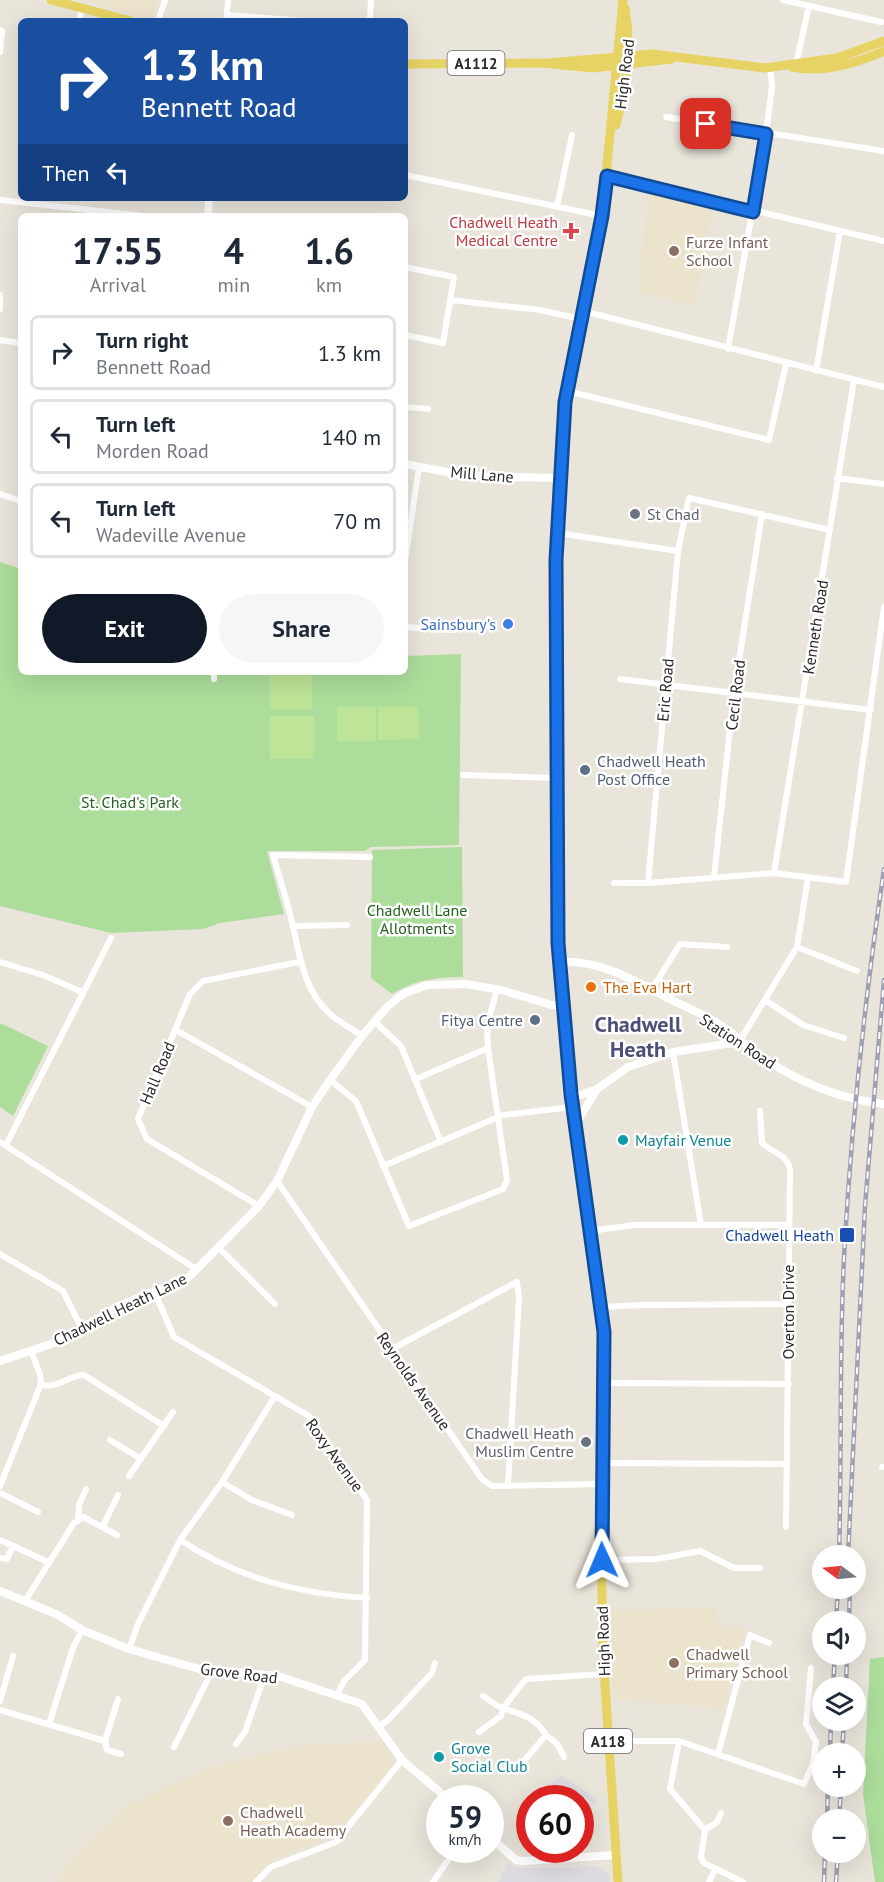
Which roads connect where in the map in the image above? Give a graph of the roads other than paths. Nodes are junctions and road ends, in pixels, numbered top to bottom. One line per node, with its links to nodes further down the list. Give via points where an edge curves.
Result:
1 (51, 0): 8 (main road)
2 (165, 0): 11 (street)
3 (371, 0): 13 (street)
4 (623, 0): 19 (main road, High Road / A118, via 629,31)
5 (783, 0): 7 (street)
6 (228, 2): 12 (street)
7 (809, 6): 14 (street); 24 (street)
8 (82, 8): 9 (street); 10 (main road)
9 (80, 18)
10 (120, 18)
11 (159, 18)
12 (227, 18)
13 (370, 18)
14 (881, 22)
15 (0, 30): 18 (street)
16 (884, 41): 24 (main road, A1112, via 855,54)
17 (884, 51): 24 (main road, A1112, via 846,64)
18 (0, 52)
19 (622, 55): 20 (main road, A1112); 21 (main road, A1112); 23 (main road, High Road / A118); 25 (main road, High Road / A118)
20 (676, 58): 23 (main road, A1112); 26 (main road, A1112)
21 (548, 63): 22 (main road, A1112); 25 (main road, A1112, via 593,68)
22 (408, 64)
23 (627, 65): 25 (main road, A1112); 30 (main road, High Road / A118)
24 (797, 65): 26 (main road, A1112)
25 (617, 66): 30 (main road, High Road / A118)
26 (770, 68): 28 (street, via 772,86)
27 (666, 117): 28 (street)
28 (766, 134): 31 (street); 36 (street)
29 (572, 135): 35 (street)
30 (610, 147): 33 (main road, High Road / A118)
31 (884, 152)
32 (408, 176): 35 (street)
33 (607, 176): 36 (street); 38 (main road, High Road / A118)
34 (0, 200): 37 (street)
35 (557, 207): 38 (street)
36 (753, 212): 39 (street); 49 (street)
37 (117, 213)
38 (602, 216): 45 (main road, High Road / A118)
39 (840, 231): 40 (street); 51 (street)
40 (884, 241)
41 (408, 268): 43 (street, via 454,277)
42 (0, 295): 44 (street)
43 (450, 300): 45 (street); 46 (street, via 443,343)
44 (0, 309)
45 (582, 315): 49 (street); 54 (main road, High Road / A118)
46 (408, 336)
47 (0, 340): 48 (street)
48 (18, 343)
49 (728, 349): 50 (street)
50 (786, 364): 51 (street); 54 (street, via 769,440)
51 (816, 371): 52 (street)
52 (854, 380): 53 (street); 60 (street, Kenneth Road)
53 (884, 387)
54 (567, 392): 59 (main road, High Road / A118)
55 (408, 408): 56 (street)
56 (428, 410)
57 (408, 465): 58 (street, Mill Lane)
58 (419, 467): 59 (street, Mill Lane, via 487,477); 67 (street)
59 (560, 478): 66 (main road, High Road / A118)
60 (837, 478): 61 (street); 65 (street, Kenneth Road)
61 (884, 484)
62 (0, 494): 63 (street)
63 (18, 500)
64 (762, 514): 65 (street); 68 (street, Eric Road, via 689,498); 74 (street, Cecil Road)
65 (830, 530): 75 (street, Kenneth Road)
66 (557, 533): 68 (street); 78 (main road, High Road / A118)
67 (408, 541)
68 (678, 551): 73 (street, Eric Road)
69 (884, 607): 76 (street)
70 (408, 627): 71 (street)
71 (453, 630)
72 (620, 679): 73 (street)
73 (665, 685): 74 (street); 84 (street, Eric Road)
74 (734, 692): 75 (street); 81 (street, Cecil Road)
75 (804, 701): 76 (street); 80 (street, Kenneth Road)
76 (871, 710): 82 (street, via 846,882)
77 (463, 775): 78 (street)
78 (558, 778): 92 (main road, High Road / A118)
79 (370, 857): 86 (street, via 273,855)
80 (774, 873): 81 (street); 82 (street)
81 (714, 877): 84 (street)
82 (808, 878): 89 (street)
83 (614, 883): 84 (street)
84 (648, 883)
85 (347, 925): 86 (street)
86 (293, 926): 91 (street)
87 (111, 938): 96 (street)
88 (727, 947): 94 (street, via 680,944)
89 (797, 947): 93 (street); 97 (street)
90 (0, 962): 96 (street)
91 (299, 962): 100 (street, Hall Road, via 203,981 190,994); 102 (street, via 319,1002)
92 (560, 962): 94 (street, Station Road, via 609,968); 98 (main road, High Road / A118)
93 (857, 971)
94 (652, 989): 101 (street, Station Road)
95 (497, 990): 98 (street, Chadwell Heath Lane); 99 (street, Chadwell Heath Lane, via 466,984 427,985 403,994); 106 (street, via 487,1025)
96 (82, 992): 119 (street)
97 (765, 1000): 103 (street, via 803,1025); 104 (street)
98 (563, 1005): 111 (main road, High Road / A118)
99 (374, 1021): 102 (street, Chadwell Heath Lane); 108 (street, via 401,1046)
100 (176, 1030): 113 (street); 122 (street, Hall Road, via 138,1119 147,1139)
101 (724, 1030): 104 (street, Station Road); 105 (street)
102 (362, 1036): 109 (street, Chadwell Heath Lane)
103 (844, 1038)
104 (739, 1042): 105 (street); 112 (street, Station Road, via 797,1078 849,1100)
105 (717, 1047): 107 (street)
106 (488, 1048): 108 (street); 116 (street)
107 (673, 1052): 110 (street, via 628,1067); 123 (street)
108 (416, 1078): 118 (street)
109 (330, 1080): 113 (street, Chadwell Heath Lane); 120 (street, via 353,1096)
110 (597, 1089): 111 (street); 117 (street)
111 (571, 1094): 114 (main road, High Road / A118)
112 (884, 1104)
113 (312, 1107): 121 (street, Chadwell Heath Lane)
114 (573, 1107): 116 (street); 117 (main road, High Road / A118)
115 (760, 1111): 124 (street, Overton Drive, via 762,1143 789,1163)
116 (498, 1118): 118 (street); 120 (street, via 506,1186 409,1226)
117 (575, 1125): 125 (main road, High Road / A118)
118 (441, 1142): 120 (street)
119 (3, 1144): 128 (street)
120 (383, 1166)
121 (277, 1181): 122 (street, Chadwell Heath Lane); 134 (street, Reynolds Avenue)
122 (259, 1206): 126 (street, Chadwell Heath Lane)
123 (701, 1225): 124 (street); 125 (street, via 634,1225)
124 (789, 1225): 131 (street, Overton Drive)
125 (590, 1231): 132 (main road, High Road / A118)
126 (218, 1246): 128 (street, Chadwell Heath Lane); 130 (street)
127 (0, 1254): 133 (street, via 63,1291)
128 (196, 1269): 129 (street, Chadwell Heath Lane, via 188,1278)
129 (154, 1293): 133 (street, Chadwell Heath Lane, via 121,1305); 140 (street, Roxy Avenue, via 174,1337)
130 (275, 1304)
131 (787, 1304): 132 (street); 139 (street, Overton Drive)
132 (601, 1307): 137 (main road, High Road / A118)
133 (82, 1329): 135 (street, Chadwell Heath Lane)
134 (392, 1349): 149 (street, Reynolds Avenue, via 482,1479 492,1486); 149 (street, via 517,1282)
135 (31, 1351): 136 (street, Chadwell Heath Lane); 138 (street)
136 (0, 1361)
137 (604, 1383): 139 (street); 145 (main road, High Road / A118)
138 (41, 1384): 142 (street, via 54,1386 75,1375 84,1375); 151 (street)
139 (789, 1384): 146 (street, Overton Drive)
140 (275, 1396): 148 (street); 169 (street, Roxy Avenue, via 309,1416 367,1500)
141 (173, 1412): 142 (street)
142 (164, 1426): 144 (street)
143 (110, 1440): 144 (street)
144 (141, 1459): 147 (street)
145 (603, 1463): 146 (street); 150 (main road, High Road / A118)
146 (787, 1464): 159 (street, Overton Drive)
147 (129, 1476)
148 (222, 1482): 156 (street, via 252,1500); 162 (street)
149 (508, 1484): 150 (street, Reynolds Avenue)
150 (603, 1484): 165 (main road, High Road / A118)
151 (0, 1486)
152 (86, 1488): 157 (street)
153 (0, 1493): 155 (street)
154 (118, 1495): 158 (street)
155 (38, 1512)
156 (292, 1515)
157 (78, 1521): 158 (street, via 83,1517); 166 (street)
158 (102, 1526): 160 (street)
159 (786, 1527)
160 (117, 1535)
161 (0, 1540): 163 (street)
162 (180, 1540): 169 (street, via 228,1569 312,1594); 173 (street)
163 (13, 1546): 164 (street, via 7,1559); 166 (street)
164 (0, 1558)
165 (602, 1560): 167 (street, via 657,1559 700,1551 734,1568); 179 (main road, High Road / A118)
166 (48, 1562): 170 (street)
167 (760, 1568)
168 (0, 1591): 170 (street, Grove Road)
169 (367, 1598): 180 (street, Roxy Avenue, via 365,1660 344,1681)
170 (25, 1601): 171 (street, Grove Road)
171 (82, 1630): 173 (street, Grove Road); 186 (street)
172 (769, 1643): 196 (street, via 750,1635)
173 (129, 1649): 177 (street, Grove Road)
174 (13, 1656): 183 (street)
175 (435, 1663): 187 (street, via 432,1673)
176 (811, 1668): 196 (street, via 806,1724 816,1742 813,1764 804,1784)
177 (212, 1671): 178 (street, Grove Road); 194 (street)
178 (265, 1674): 180 (street, Grove Road); 193 (street, via 245,1732)
179 (604, 1674): 184 (street, via 526,1679); 190 (main road, High Road / A118)
180 (337, 1695): 187 (street, Grove Road, via 362,1704)
181 (483, 1696): 184 (street)
182 (118, 1699): 192 (street)
183 (0, 1701)
184 (503, 1708): 188 (street, via 501,1716); 189 (street, via 537,1721)
185 (0, 1710): 186 (street)
186 (49, 1724): 192 (street)
187 (378, 1727): 198 (street, Grove Road)
188 (479, 1732)
189 (546, 1735): 197 (street); 199 (street)
190 (608, 1741): 191 (street); 204 (main road, High Road / A118)
191 (679, 1741): 196 (street); 202 (street, via 670,1789)
192 (105, 1742): 195 (street, via 107,1750)
193 (236, 1744)
194 (174, 1748)
195 (121, 1754)
196 (718, 1754)
197 (564, 1757)
198 (402, 1760): 200 (street, Grove Road); 207 (street, via 336,1842 271,1867)
199 (519, 1767)
200 (432, 1785)
201 (721, 1813): 202 (street, via 717,1822)
202 (705, 1830): 206 (street, via 701,1857)
203 (504, 1849): 204 (street, via 516,1860 524,1861)
204 (615, 1856): 209 (main road, High Road / A118)
205 (446, 1863): 208 (street)
206 (714, 1870): 210 (street); 211 (street)
207 (256, 1882)
208 (433, 1882)
209 (618, 1882)
210 (709, 1882)
211 (743, 1882)

